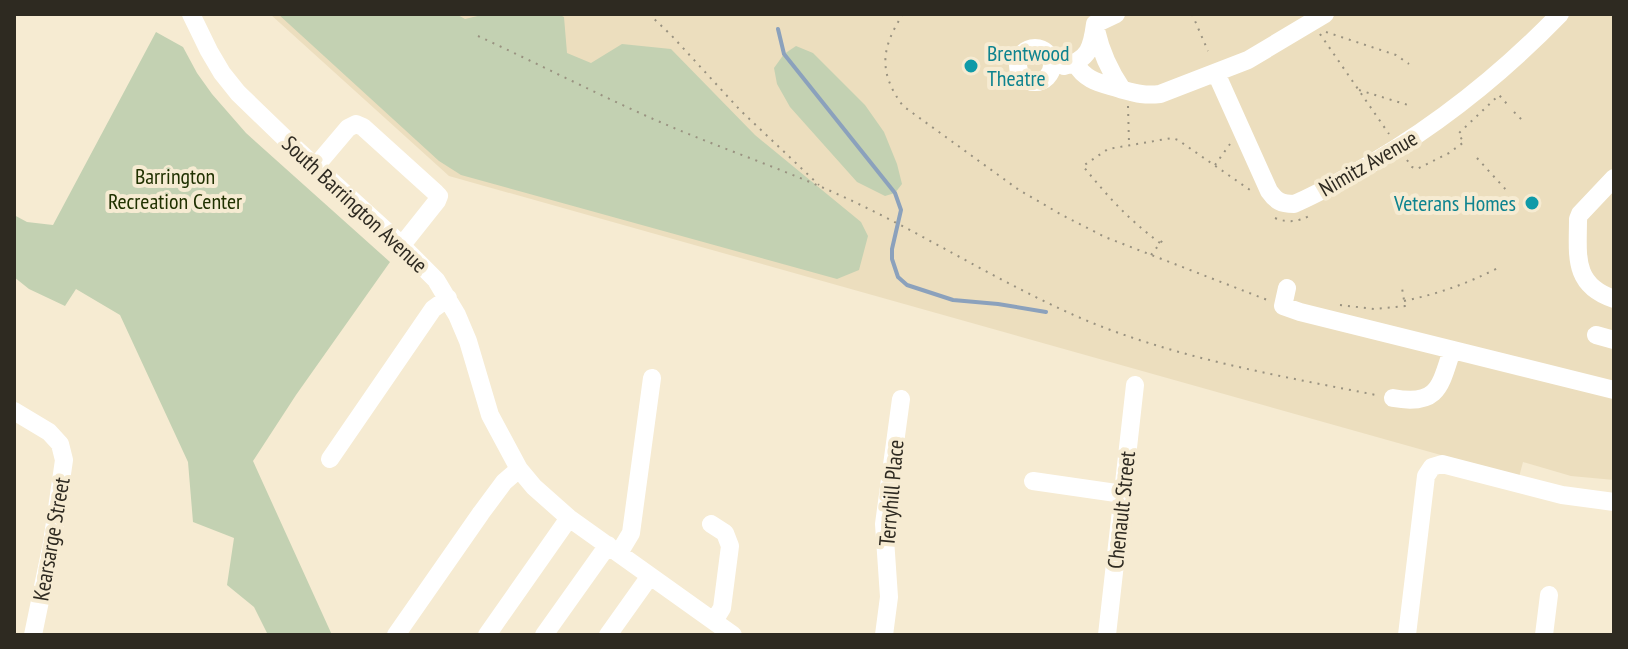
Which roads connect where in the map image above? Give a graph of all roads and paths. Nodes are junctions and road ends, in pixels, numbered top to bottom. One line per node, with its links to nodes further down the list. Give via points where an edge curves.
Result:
1 (191, 14): 29 (street, South Barrington Avenue, via 238,93)
2 (649, 14): 31 (path)
3 (903, 14): 39 (path, via 885,52 885,72 903,106 1019,190 1105,237)
4 (1116, 14): 8 (street)
5 (1192, 14): 11 (path)
6 (1325, 14): 9 (street)
7 (1560, 14): 15 (street, Nimitz Avenue, via 1430,127 1294,204 1282,204 1269,191)
8 (1091, 19): 12 (street, via 1093,43); 16 (street, via 1102,54)
9 (1301, 21): 15 (street, via 1248,60)
10 (478, 36): 31 (path, via 671,127)
11 (1208, 51)
12 (1075, 63): 14 (street); 16 (street, via 1092,80)
13 (1409, 64): 17 (path, via 1318,30)
14 (1051, 69)
15 (1216, 73): 16 (street, via 1160,94)
16 (1122, 89)
17 (1358, 90): 19 (path); 24 (path)
18 (1507, 104): 26 (path, via 1499,95 1458,134 1465,143 1417,169)
19 (1408, 105)
20 (1128, 107): 25 (path)
21 (1514, 112): 22 (path)
22 (1522, 120)
23 (1235, 137): 28 (path)
24 (1393, 139)
25 (1129, 144): 28 (path, via 1172,138); 37 (path, via 1108,149 1083,166 1126,216)
26 (1404, 155)
27 (1477, 158): 32 (path)
28 (1215, 166): 33 (path)
29 (315, 167): 38 (street, South Barrington Avenue); 38 (street, via 348,128 363,127 439,196)
30 (1614, 178): 44 (street, via 1578,219 1578,266 1587,282)
31 (820, 186): 51 (path, via 1121,333 1192,356)
32 (1508, 192)
33 (1254, 194)
34 (1272, 215): 35 (path, via 1296,222)
35 (1309, 216)
36 (1165, 237): 37 (path)
37 (1160, 243): 39 (path)
38 (402, 245): 43 (street, South Barrington Avenue)
39 (1151, 255): 42 (path)
40 (1500, 267): 45 (path, via 1444,292)
41 (1402, 288): 45 (path)
42 (1285, 297): 47 (street, via 1300,312)
43 (448, 298): 54 (street, via 433,309); 55 (street, South Barrington Avenue, via 468,341 490,415)
44 (1614, 299)
45 (1404, 301): 46 (path, via 1405,306 1374,309)
46 (1331, 304)
47 (1452, 350): 50 (street); 51 (street, via 1433,395)
48 (652, 378): 61 (street, via 631,533)
49 (1135, 385): 57 (street, Chenault Street)
50 (1614, 390)
51 (1393, 398)
52 (901, 399): 71 (street, Terryhill Place, via 884,524 889,597)
53 (14, 411): 65 (street, Kearsarge Street, via 49,432 60,444 64,460)
54 (330, 459)
55 (519, 469): 59 (street, South Barrington Avenue); 66 (street, via 481,513)
56 (1033, 481): 57 (street)
57 (1123, 494): 72 (street, Chenault Street)
58 (1614, 502): 73 (street, via 1562,495 1442,464 1432,467 1426,476)
59 (569, 518): 61 (street, South Barrington Avenue); 67 (street)
60 (711, 524): 64 (street, via 725,533 730,546 722,608)
61 (614, 549): 62 (street, South Barrington Avenue); 68 (street)
62 (650, 576): 64 (street, South Barrington Avenue); 69 (street)
63 (1549, 595): 74 (street)
64 (714, 621): 70 (street, South Barrington Avenue)
65 (33, 635)
66 (396, 635)
67 (487, 635)
68 (544, 635)
69 (608, 635)
70 (733, 635)
71 (884, 635)
72 (1107, 635)
73 (1407, 635)
74 (1544, 635)

